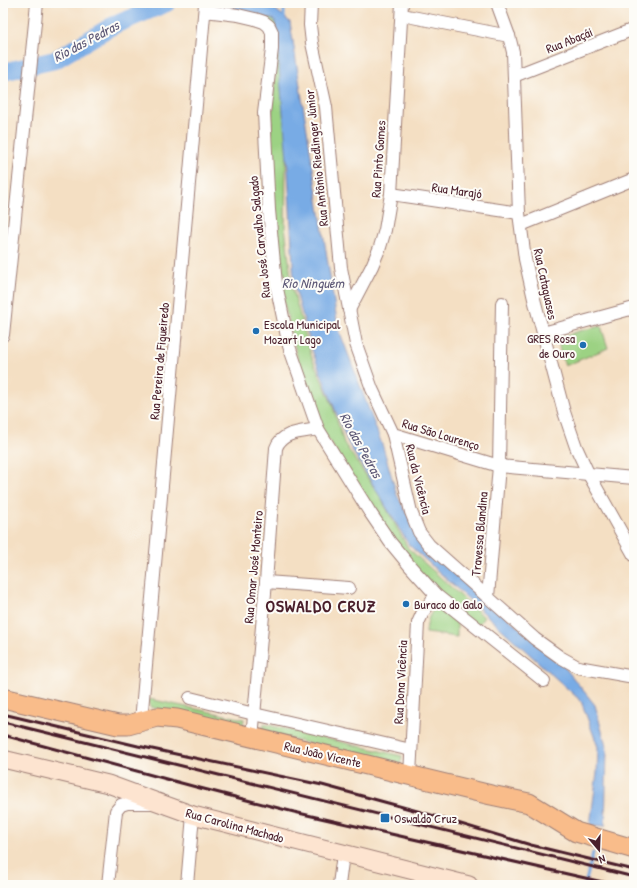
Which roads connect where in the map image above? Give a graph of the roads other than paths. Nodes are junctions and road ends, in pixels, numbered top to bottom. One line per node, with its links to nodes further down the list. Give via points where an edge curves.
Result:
1 (37, 3): 16 (street)
2 (311, 3): 14 (street, Rua Antônio Riedlinger Júnior, via 312,43 326,107 340,268)
3 (497, 3): 7 (street, Rua Cataguases)
4 (205, 7): 17 (street, Rua José Carvalho Salgado, via 264,22 272,32 264,113 268,210 276,284 289,346); 32 (street, Rua Pereira de Figueiredo)
5 (402, 9): 7 (street); 10 (street, Rua Pinto Gomes)
6 (634, 29): 8 (street, Rua Abaçái)
7 (509, 36): 8 (street, Rua Cataguases)
8 (514, 76): 11 (street, Rua Cataguases)
9 (634, 179): 11 (street)
10 (391, 194): 11 (street, Rua Marajó); 14 (street, Rua Pinto Gomes, via 380,247)
11 (520, 219): 15 (street, Rua Cataguases, via 532,292)
12 (502, 303): 19 (street, Travessa Blandina)
13 (634, 308): 15 (street)
14 (348, 310): 18 (street, Rua São Lourenço, via 362,364)
15 (543, 333): 20 (street, Rua Cataguases, via 564,412)
16 (3, 335)
17 (318, 429): 23 (street, Rua Omar José Monteiro, via 281,438 276,448); 25 (street, Rua José Carvalho Salgado, via 390,542)
18 (393, 434): 19 (street, Rua São Lourenço); 26 (street, Rua da Vicência, via 411,512 419,532 429,545)
19 (499, 466): 20 (street, Rua São Lourenço); 26 (street, Travessa Blandina)
20 (588, 473): 21 (street, Rua São Lourenço); 22 (street, Rua Cataguases)
21 (634, 478)
22 (634, 555)
23 (266, 582): 24 (street); 31 (street, Rua Omar José Monteiro)
24 (349, 588)
25 (436, 595): 28 (street, Rua José Carvalho Salgado); 34 (street, Rua Dona Vicência, via 418,623)
26 (488, 597): 27 (street, via 535,639 567,661 578,667)
27 (634, 677)
28 (544, 681)
29 (3, 698): 32 (main road, Rua João Vicente, via 105,722 128,725)
30 (190, 698): 31 (street, Rua João Vicente)
31 (254, 714): 33 (street, Rua Omar José Monteiro); 34 (street, Rua João Vicente)
32 (141, 721): 33 (main road, Rua João Vicente, via 157,717 177,719)
33 (252, 738): 36 (main road, Rua João Vicente)
34 (411, 750): 36 (street, Rua Dona Vicência)
35 (3, 759): 37 (main road, Rua Carolina Machado, via 108,784)
36 (410, 775): 39 (main road, Rua João Vicente, via 529,803 576,832)
37 (158, 803): 38 (main road, Rua Carolina Machado); 41 (street, via 127,803 116,811)
38 (193, 815): 40 (main road, Rua Carolina Machado); 42 (street)
39 (634, 849)
40 (343, 854): 43 (street); 44 (main road, Rua Carolina Machado)
41 (108, 885)
42 (187, 885)
43 (339, 885)
44 (469, 885)

